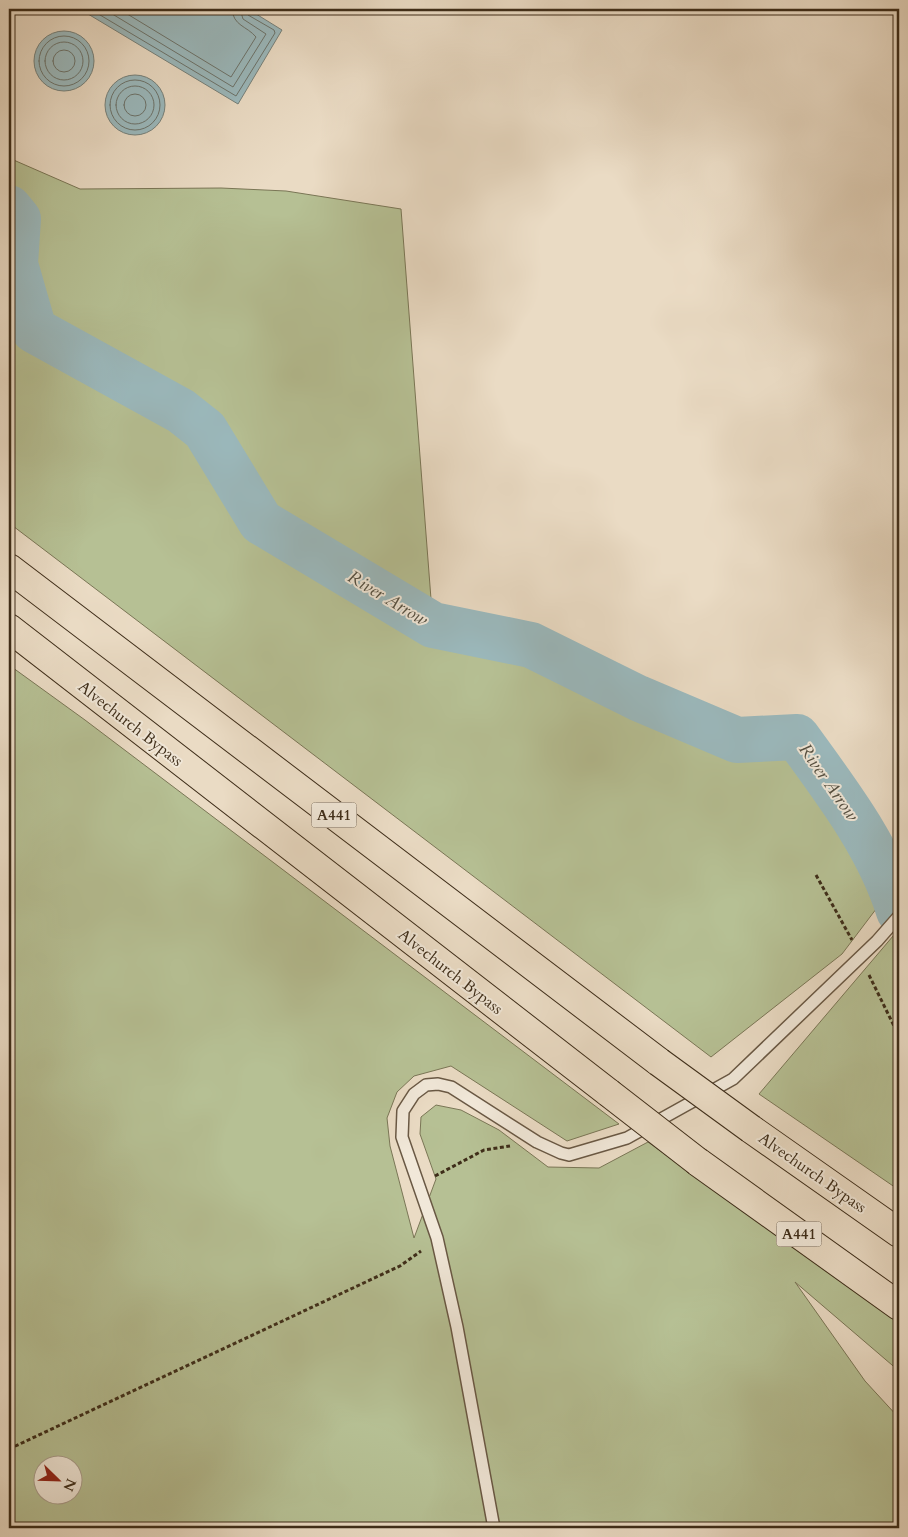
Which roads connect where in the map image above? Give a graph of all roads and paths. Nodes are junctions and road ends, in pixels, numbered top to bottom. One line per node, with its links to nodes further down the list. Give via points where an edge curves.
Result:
1 (9, 568): 9 (highway, Alvechurch Bypass / A441, bridge, via 659,1062)
2 (9, 628): 11 (highway, Alvechurch Bypass / A441, bridge, via 698,1162)
3 (816, 875): 5 (path)
4 (899, 916): 5 (lane)
5 (861, 957): 6 (path); 7 (lane, via 733,1079 627,1138 569,1155)
6 (895, 1028)
7 (537, 1142): 8 (path, via 484,1150); 8 (lane, via 451,1086 426,1086 414,1094 403,1112 402,1136)
8 (418, 1185): 10 (lane)
9 (899, 1233)
10 (437, 1238): 12 (path, via 400,1266); 13 (lane)
11 (899, 1306)
12 (9, 1450)
13 (494, 1528)

